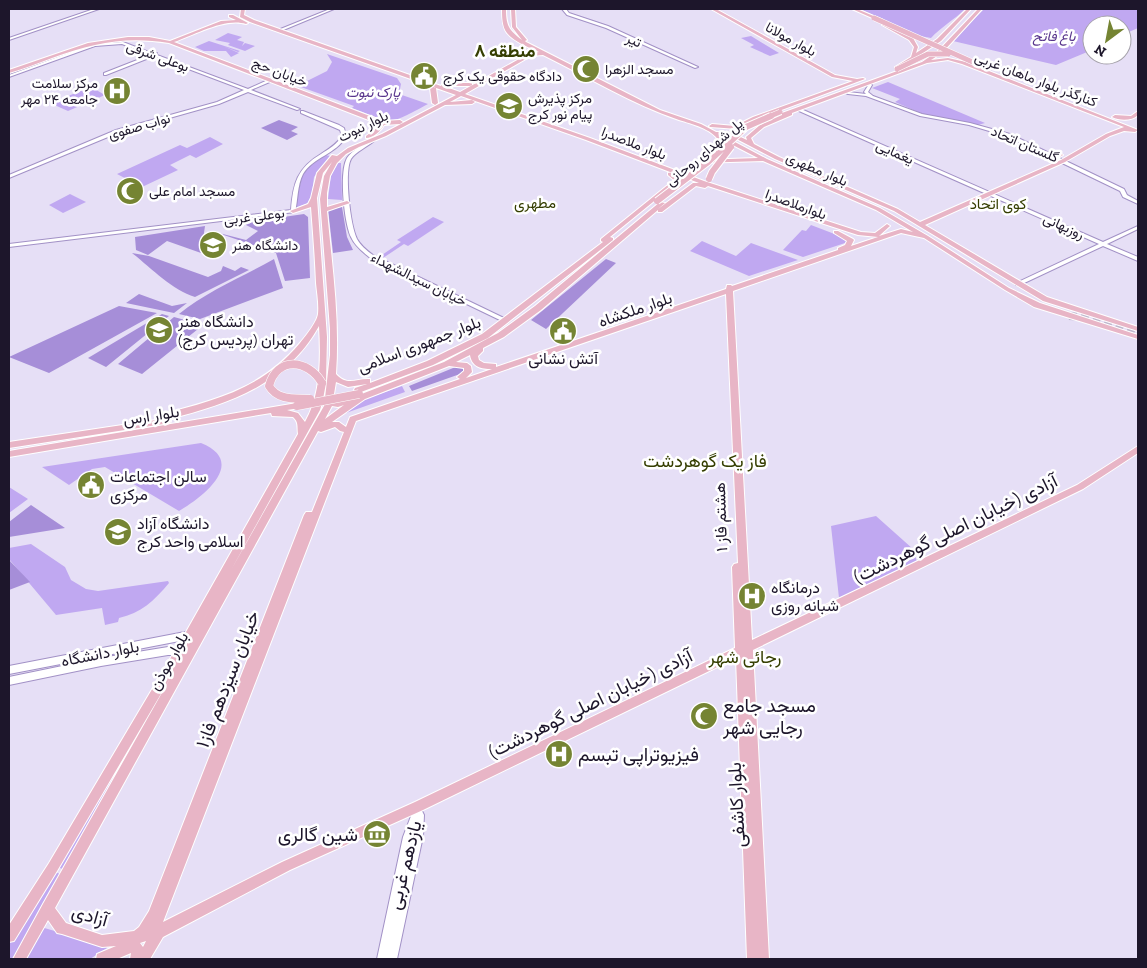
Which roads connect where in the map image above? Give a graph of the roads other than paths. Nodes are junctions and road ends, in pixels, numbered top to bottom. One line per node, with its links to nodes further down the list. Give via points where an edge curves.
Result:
1 (97, 9): 20 (street)
2 (241, 9): 13 (main road); 16 (main road, بلوار ملاصدرا, via 244,18)
3 (332, 9): 16 (street)
4 (504, 9): 17 (main road)
5 (513, 9): 68 (main road, بلوار مطهری, via 514,27 529,42 659,108)
6 (706, 9): 41 (main road, بلوار مولانا)
7 (713, 9): 41 (main road, بلوار مولانا)
8 (849, 9): 23 (main road)
9 (857, 9): 14 (main road)
10 (969, 9): 22 (main road)
11 (980, 9): 24 (main road)
12 (565, 11): 36 (street, تیر)
13 (232, 15): 15 (main road, بلوار ملاصدرا); 21 (main road)
14 (874, 18): 19 (main road); 35 (main road, bridge)
15 (245, 22): 18 (main road, بلوار ملاصدرا); 21 (main road, via 226,21)
16 (280, 30): 18 (main road, بلوار ملاصدرا)
17 (508, 32): 26 (main road, via 524,48); 27 (main road, بلوار مطهری)
18 (297, 38): 49 (main road, بلوار ملاصدرا)
19 (921, 38): 22 (main road); 23 (main road, via 926,41)
20 (9, 39)
21 (171, 40): 39 (main road, خیابان حج, via 143,37 107,39); 44 (main road, خیابان حج)
22 (935, 40): 24 (main road, via 937,46); 25 (main road)
23 (913, 41): 31 (main road, via 916,47)
24 (947, 42): 30 (main road, via 948,47); 32 (main road)
25 (920, 51): 31 (main road); 32 (main road, via 934,48 938,52)
26 (524, 53): 29 (main road, via 534,51); 46 (main road, بلوار نبوت)
27 (546, 53): 29 (main road); 67 (main road, بلوار مطهری, via 658,111)
28 (156, 54): 39 (street, بوعلی شرقی, via 122,42 107,43); 40 (street); 50 (street, بوعلی شرقی)
29 (530, 55): 46 (main road, بلوار نبوت)
30 (961, 55): 34 (main road, via 945,54); 43 (main road, via 1005,72)
31 (913, 56): 38 (main road)
32 (934, 56): 33 (main road)
33 (924, 63): 34 (main road, کنارگذر بلوار ماهان غربی, via 942,59); 38 (main road)
34 (964, 63): 48 (main road, کنارگذر بلوار ماهان غربی)
35 (977, 64): 38 (main road, bridge, via 953,55 934,53); 43 (main road)
36 (696, 67)
37 (889, 71): 38 (main road); 42 (main road); 45 (main road)
38 (896, 71): 42 (main road); 47 (main road)
39 (9, 72)
40 (105, 74)
41 (831, 77): 45 (main road, بلوار مولانا); 51 (main road, via 832,86)
42 (877, 78): 76 (main road, پل شهدای روحانی, bridge, via 759,124)
43 (1012, 78): 64 (main road)
44 (271, 80): 50 (street, نواب صفوی); 66 (main road, خیابان حج)
45 (860, 80): 51 (main road)
46 (472, 85): 49 (main road); 53 (main road, بلوار نبوت); 55 (main road)
47 (870, 85): 52 (main road); 54 (street, via 866,92)
48 (1023, 86): 60 (main road, کنارگذر بلوار ماهان غربی); 70 (main road)
49 (436, 87): 53 (main road, بلوار ملاصدرا); 57 (main road)
50 (249, 90): 89 (street, نواب صفوی, via 218,104 118,131); 103 (street, بوعلی غربی, via 337,126 344,132 340,143 301,172 295,186)
51 (827, 91): 69 (main road)
52 (848, 93): 54 (street, گلستان اتحاد); 58 (main road)
53 (456, 94): 55 (main road, بلوار ملاصدرا); 56 (main road, بلوار ملاصدرا); 57 (main road, بلوار نبوت)
54 (874, 98): 79 (street, گلستان اتحاد, via 921,115 1008,134)
55 (479, 100): 75 (main road, بلوار ملاصدرا)
56 (472, 102): 57 (main road); 75 (main road, بلوار ملاصدرا)
57 (438, 104): 65 (main road, بلوار نبوت); 74 (main road, بلوار نبوت)
58 (800, 110): 72 (main road); 95 (street, یغمایی)
59 (1138, 114): 61 (main road)
60 (1105, 118): 64 (main road, کنارگذر بلوار ماهان غربی); 70 (main road)
61 (1132, 118): 64 (main road)
62 (1138, 118): 70 (main road)
63 (1122, 120): 64 (main road); 70 (main road)
64 (1115, 121): 70 (main road, کنارگذر بلوار ماهان غربی); 71 (main road); 81 (main road)
65 (400, 122): 66 (main road); 74 (main road, بلوار نبوت)
66 (382, 123): 74 (main road)
67 (699, 125): 73 (main road, بلوار مطهری); 90 (main road)
68 (712, 126): 69 (main road, via 730,129); 77 (main road, بلوار مطهری)
69 (742, 126): 72 (main road, via 740,133)
70 (1137, 128): 71 (main road)
71 (1123, 129): 80 (main road)
72 (754, 132): 77 (main road, via 748,138)
73 (716, 133): 82 (main road, via 722,141 712,152); 83 (main road, بلوار مطهری)
74 (370, 140): 78 (main road, بلوار نبوت); 99 (street, خیابان سیدالشهداء, via 348,158)
75 (585, 140): 86 (main road, بلوار ملاصدرا); 87 (main road, بلوار ملاصدرا)
76 (728, 147): 88 (main road, bridge); 97 (main road, bridge, via 722,161 708,178); 113 (main road, پل شهدای روحانی, bridge)
77 (756, 148): 90 (main road, بلوار مطهری)
78 (348, 149): 96 (main road, بلوار نبوت, via 331,158 320,173); 98 (main road, بلوار نبوت, via 332,166 325,181)
79 (1050, 155): 81 (main road)
80 (1069, 156): 81 (main road); 85 (main road)
81 (1062, 158): 85 (street, گلستان اتحاد); 95 (main road)
82 (741, 159): 83 (main road); 84 (main road)
83 (765, 160): 93 (main road, بلوار مطهری)
84 (699, 162)
85 (1073, 165): 100 (street, گلستان اتحاد, via 1122,190 1125,196)
86 (660, 167): 88 (main road); 97 (main road, بلوار ملاصدرا)
87 (668, 172): 91 (main road, via 678,178); 92 (main road, بلوار ملاصدرا)
88 (687, 172)
89 (9, 177)
90 (822, 179): 93 (main road, بلوار مطهری)
91 (671, 186): 94 (main road, via 684,186); 116 (main road, via 596,246)
92 (708, 187): 94 (main road, via 698,184); 110 (main road, بلوارملاصدرا)
93 (838, 188): 102 (main road, بلوار مطهری); 106 (main road, بلوار مطهری, via 890,207)
94 (685, 191): 117 (main road)
95 (990, 193): 106 (main road); 114 (street, روزبهانی)
96 (314, 198): 103 (main road, via 310,205); 104 (main road, بلوار نبوت)
97 (751, 198): 105 (main road, بلوار ملاصدرا)
98 (323, 200): 99 (main road); 101 (main road, بلوار نبوت)
99 (347, 203): 101 (main road); 130 (street, خیابان سیدالشهداء, via 351,233 362,251)
100 (1138, 203)
101 (324, 210): 121 (main road, بلوار نبوت)
102 (878, 210): 107 (main road); 111 (main road, بلوار مطهری)
103 (292, 212): 104 (main road, via 306,210); 115 (street, بوعلی غربی)
104 (316, 214): 122 (main road, بلوار نبوت)
105 (829, 223): 107 (main road, بلوار ملاصدرا, via 867,236 877,235); 110 (main road, via 844,231)
106 (921, 224): 119 (main road, بلوار مطهری)
107 (888, 226): 109 (main road, via 895,226)
108 (1138, 227): 114 (street)
109 (901, 231): 111 (main road); 112 (main road, بلوار ملکشاه)
110 (836, 232): 112 (main road, بلوارملاصدرا, via 867,241); 126 (main road, بلوار ملکشاه, via 849,237 850,244)
111 (926, 237): 120 (main road, بلوار مطهری)
112 (877, 240): 126 (main road, بلوار ملکشاه)
113 (610, 243): 116 (main road, بلوار جمهوری اسلامی); 117 (main road, بلوار جمهوری اسلامی)
114 (1104, 244): 118 (street, روزبهانی); 125 (street)
115 (9, 246)
116 (590, 255): 127 (main road, بلوار جمهوری اسلامی)
117 (600, 257): 129 (main road, بلوار جمهوری اسلامی)
118 (1138, 259)
119 (985, 263): 120 (main road, via 984,268); 123 (main road, بلوار مطهری)
120 (974, 268): 124 (main road, بلوار مطهری)
121 (329, 273): 122 (main road); 138 (main road, بلوار نبوت)
122 (320, 274): 128 (main road, بلوار نبوت)
123 (1002, 274): 124 (main road, via 990,272); 125 (main road, بلوار مطهری)
124 (990, 279): 133 (main road, بلوار مطهری, via 1037,305)
125 (1018, 284): 131 (main road, بلوار مطهری, via 1054,302)
126 (727, 289): 135 (main road, بلوار ملکشاه); 157 (main road, هشتم فاز ۱); 157 (main road, هشتم فاز ۱)
127 (523, 308): 129 (main road); 130 (main road, بلوار جمهوری اسلامی)
128 (323, 311): 140 (main road, بلوار نبوت); 149 (main road, via 308,342 299,352 250,389 218,403)
129 (532, 312): 132 (main road, بلوار جمهوری اسلامی)
130 (506, 321): 132 (main road, بلوار جمهوری اسلامی)
131 (1138, 329)
132 (496, 333): 134 (main road, بلوار جمهوری اسلامی); 141 (main road, بلوار جمهوری اسلامی, via 472,337 428,359 366,381); 142 (main road, via 433,367)
133 (1138, 337)
134 (481, 347): 136 (main road, بلوار جمهوری اسلامی); 137 (main road, via 474,360 480,366)
135 (543, 352): 137 (main road, بلوار ملکشاه); 145 (main road, بلوار ملکشاه)
136 (448, 364): 139 (main road, via 467,366 468,372); 142 (main road, بلوار جمهوری اسلامی, via 393,386)
137 (493, 366): 139 (main road, بلوار ملکشاه)
138 (333, 374): 141 (main road, بلوار جمهوری اسلامی); 143 (main road, بلوار موذن)
139 (461, 376): 146 (main road, بلوار ملکشاه, via 352,414)
140 (322, 383): 143 (main road, بلوار نبوت); 143 (main road, bridge, via 313,370 301,364 286,366 272,375 268,386 274,393 285,397)
141 (348, 384): 142 (main road, via 339,391 341,397 350,399)
142 (360, 394): 143 (main road); 143 (main road, via 343,404); 144 (main road, bridge); 147 (main road)
143 (319, 401): 144 (main road, bridge); 147 (main road, بلوار موذن); 148 (main road, بلوار موذن)
144 (297, 404): 149 (main road, بلوار ارس)
145 (353, 419): 166 (main road, خیابان سیزدهم فاز۱)
146 (343, 428): 147 (main road, via 336,424); 166 (main road, خیابان سیزدهم فاز۱, via 180,849)
147 (314, 431): 165 (main road, بلوار موذن)
148 (302, 434): 149 (main road, via 299,418 280,414 129,436); 155 (main road, بلوار موذن)
149 (102, 435): 150 (main road, بلوار ارس); 153 (main road, بلوار ارس)
150 (33, 442): 151 (main road, بلوار ارس); 153 (main road, via 27,446)
151 (9, 445)
152 (1138, 449): 157 (main road, آزادی (خیابان اصلی گوهردشت), via 1080,487)
153 (29, 450): 154 (main road, بلوار ارس)
154 (9, 454)
155 (190, 635): 156 (street, بلوار دانشگاه); 159 (main road, بلوار موذن)
156 (169, 639): 158 (street, via 176,643); 160 (street, بلوار دانشگاه)
157 (744, 649): 162 (main road, بلوار کاشفی); 163 (main road, آزادی (خیابان اصلی گوهردشت))
158 (168, 651): 159 (street, بلوار دانشگاه); 161 (street, بلوار دانشگاه)
159 (180, 651): 167 (main road, بلوار موذن)
160 (9, 670)
161 (9, 681)
162 (750, 791): 174 (main road, بلوار کاشفی); 175 (main road, بلوار کاشفی)
163 (419, 806): 164 (street, یازدهم غربی); 166 (main road, آزادی (خیابان اصلی گوهردشت))
164 (413, 836): 172 (street, یازدهم غربی); 173 (street, یازدهم غربی)
165 (48, 908): 168 (main road, آزادی, via 62,928 102,941); 170 (main road, بلوار موذن)
166 (154, 927): 168 (main road, خیابان سیزدهم فاز۱); 169 (main road)
167 (9, 936)
168 (128, 941): 169 (main road, آزادی, via 134,945); 171 (main road, خیابان سیزدهم فاز۱)
169 (139, 957)
170 (19, 959)
171 (102, 959)
172 (382, 959)
173 (392, 959)
174 (754, 959)
175 (763, 959)

